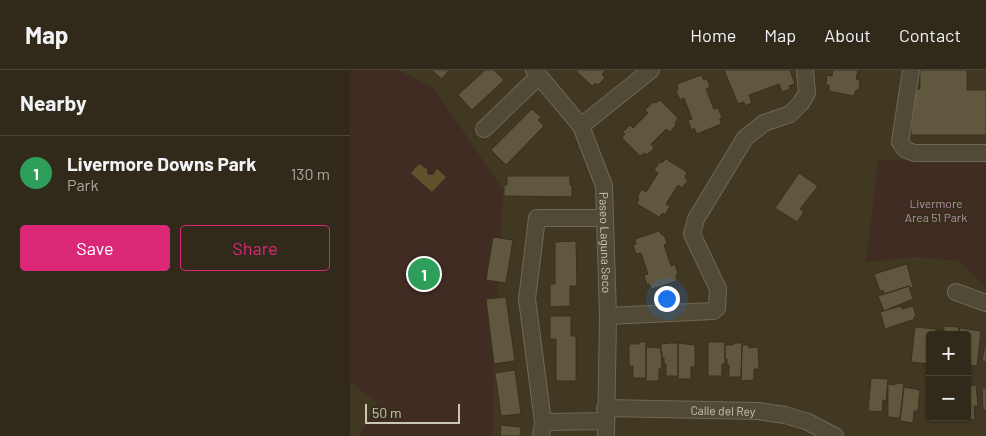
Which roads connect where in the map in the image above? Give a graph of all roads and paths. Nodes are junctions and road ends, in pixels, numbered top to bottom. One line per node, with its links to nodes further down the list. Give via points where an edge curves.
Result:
1 (651, 70): 5 (street)
2 (805, 70): 11 (street, via 807,92 802,103 790,114 764,123 745,138 696,219 692,234 718,289 717,308 713,311)
3 (911, 70): 7 (street, via 900,142 905,149 914,153)
4 (537, 73): 5 (street, Paseo Laguna Seco); 6 (street)
5 (582, 126): 8 (street, Paseo Laguna Seco, via 604,186)
6 (484, 129)
7 (986, 153)
8 (605, 218): 11 (street, Paseo Laguna Seco); 13 (street, via 537,218 527,299)
9 (956, 292): 10 (street)
10 (986, 303)
11 (608, 316): 12 (street, Paseo Laguna Seco)
12 (606, 422): 13 (street, Calle del Rey); 14 (street, Calle del Rey, via 758,410 785,414)
13 (542, 429)
14 (835, 436)

